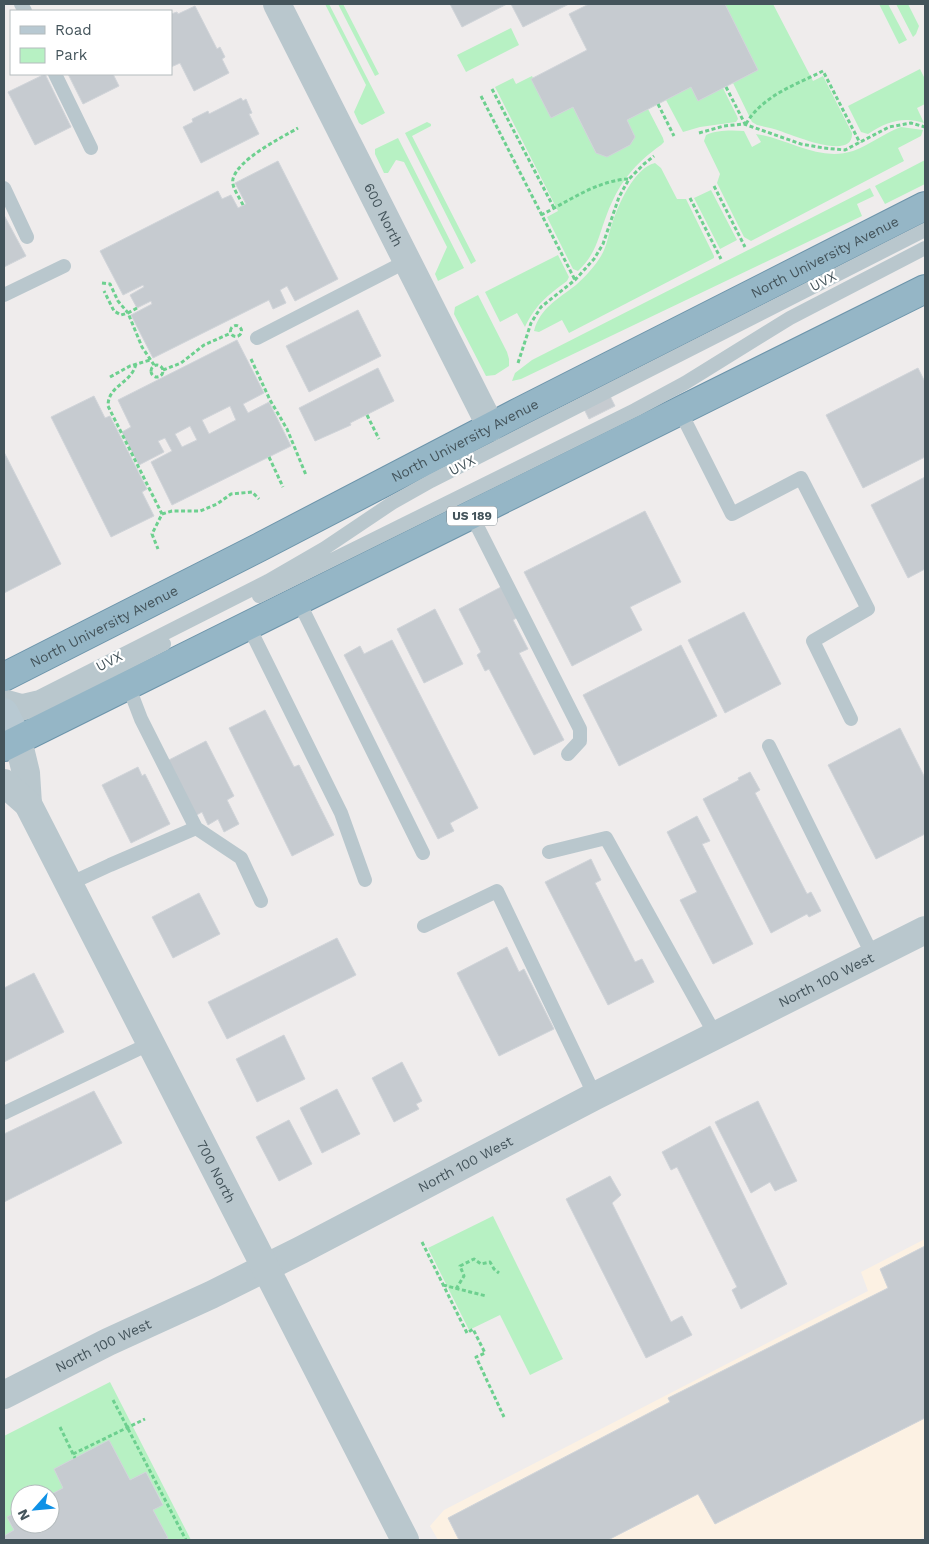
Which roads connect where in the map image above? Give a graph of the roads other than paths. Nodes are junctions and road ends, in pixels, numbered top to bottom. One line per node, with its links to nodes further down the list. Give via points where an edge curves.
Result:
1 (277, 4): 9 (street, 600 North)
2 (55, 75): 3 (lane)
3 (91, 148)
4 (4, 188): 7 (lane)
5 (925, 206): 15 (highway, North University Avenue)
6 (925, 230): 21 (lane, UVX, via 418,488 325,548 251,590 39,697 22,700)
7 (27, 237)
8 (925, 248): 22 (lane, UVX, via 790,318 635,410 33,710 21,714)
9 (407, 261): 13 (lane); 15 (street, 600 North)
10 (64, 266): 12 (lane)
11 (925, 289): 14 (highway, US 189)
12 (4, 295)
13 (257, 338)
14 (680, 411): 16 (highway, US 189); 23 (lane, via 732,514 802,478 868,608 813,641)
15 (491, 427): 19 (highway, North University Avenue)
16 (472, 516): 17 (highway, US 189); 26 (lane, via 580,728 580,740)
17 (298, 600): 18 (highway, US 189); 31 (lane)
18 (248, 625): 20 (highway, US 189); 32 (lane, via 341,814)
19 (4, 676)
20 (128, 685): 24 (highway, US 189); 29 (lane, via 141,719)
21 (4, 696)
22 (4, 712): 24 (main road, 700 North)
23 (851, 718)
24 (11, 744): 28 (street, 700 North, via 26,773)
25 (769, 746): 37 (lane)
26 (568, 754)
27 (4, 783): 28 (street, 700 North)
28 (28, 804): 33 (street, 700 North)
29 (196, 828): 33 (lane); 34 (lane, via 241,858)
30 (549, 852): 38 (lane, via 606,838)
31 (423, 853)
32 (365, 880)
33 (69, 884): 39 (street, 700 North)
34 (261, 900)
35 (424, 926): 40 (lane, via 497,891)
36 (925, 930): 37 (street, North 100 West)
37 (873, 956): 38 (street, North 100 West)
38 (716, 1036): 40 (street, North 100 West)
39 (150, 1043): 41 (lane); 42 (street, 700 North)
40 (595, 1096): 42 (street, North 100 West)
41 (4, 1113)
42 (265, 1268): 43 (street, North 100 West); 44 (street, 700 North)
43 (4, 1395)
44 (405, 1540)

